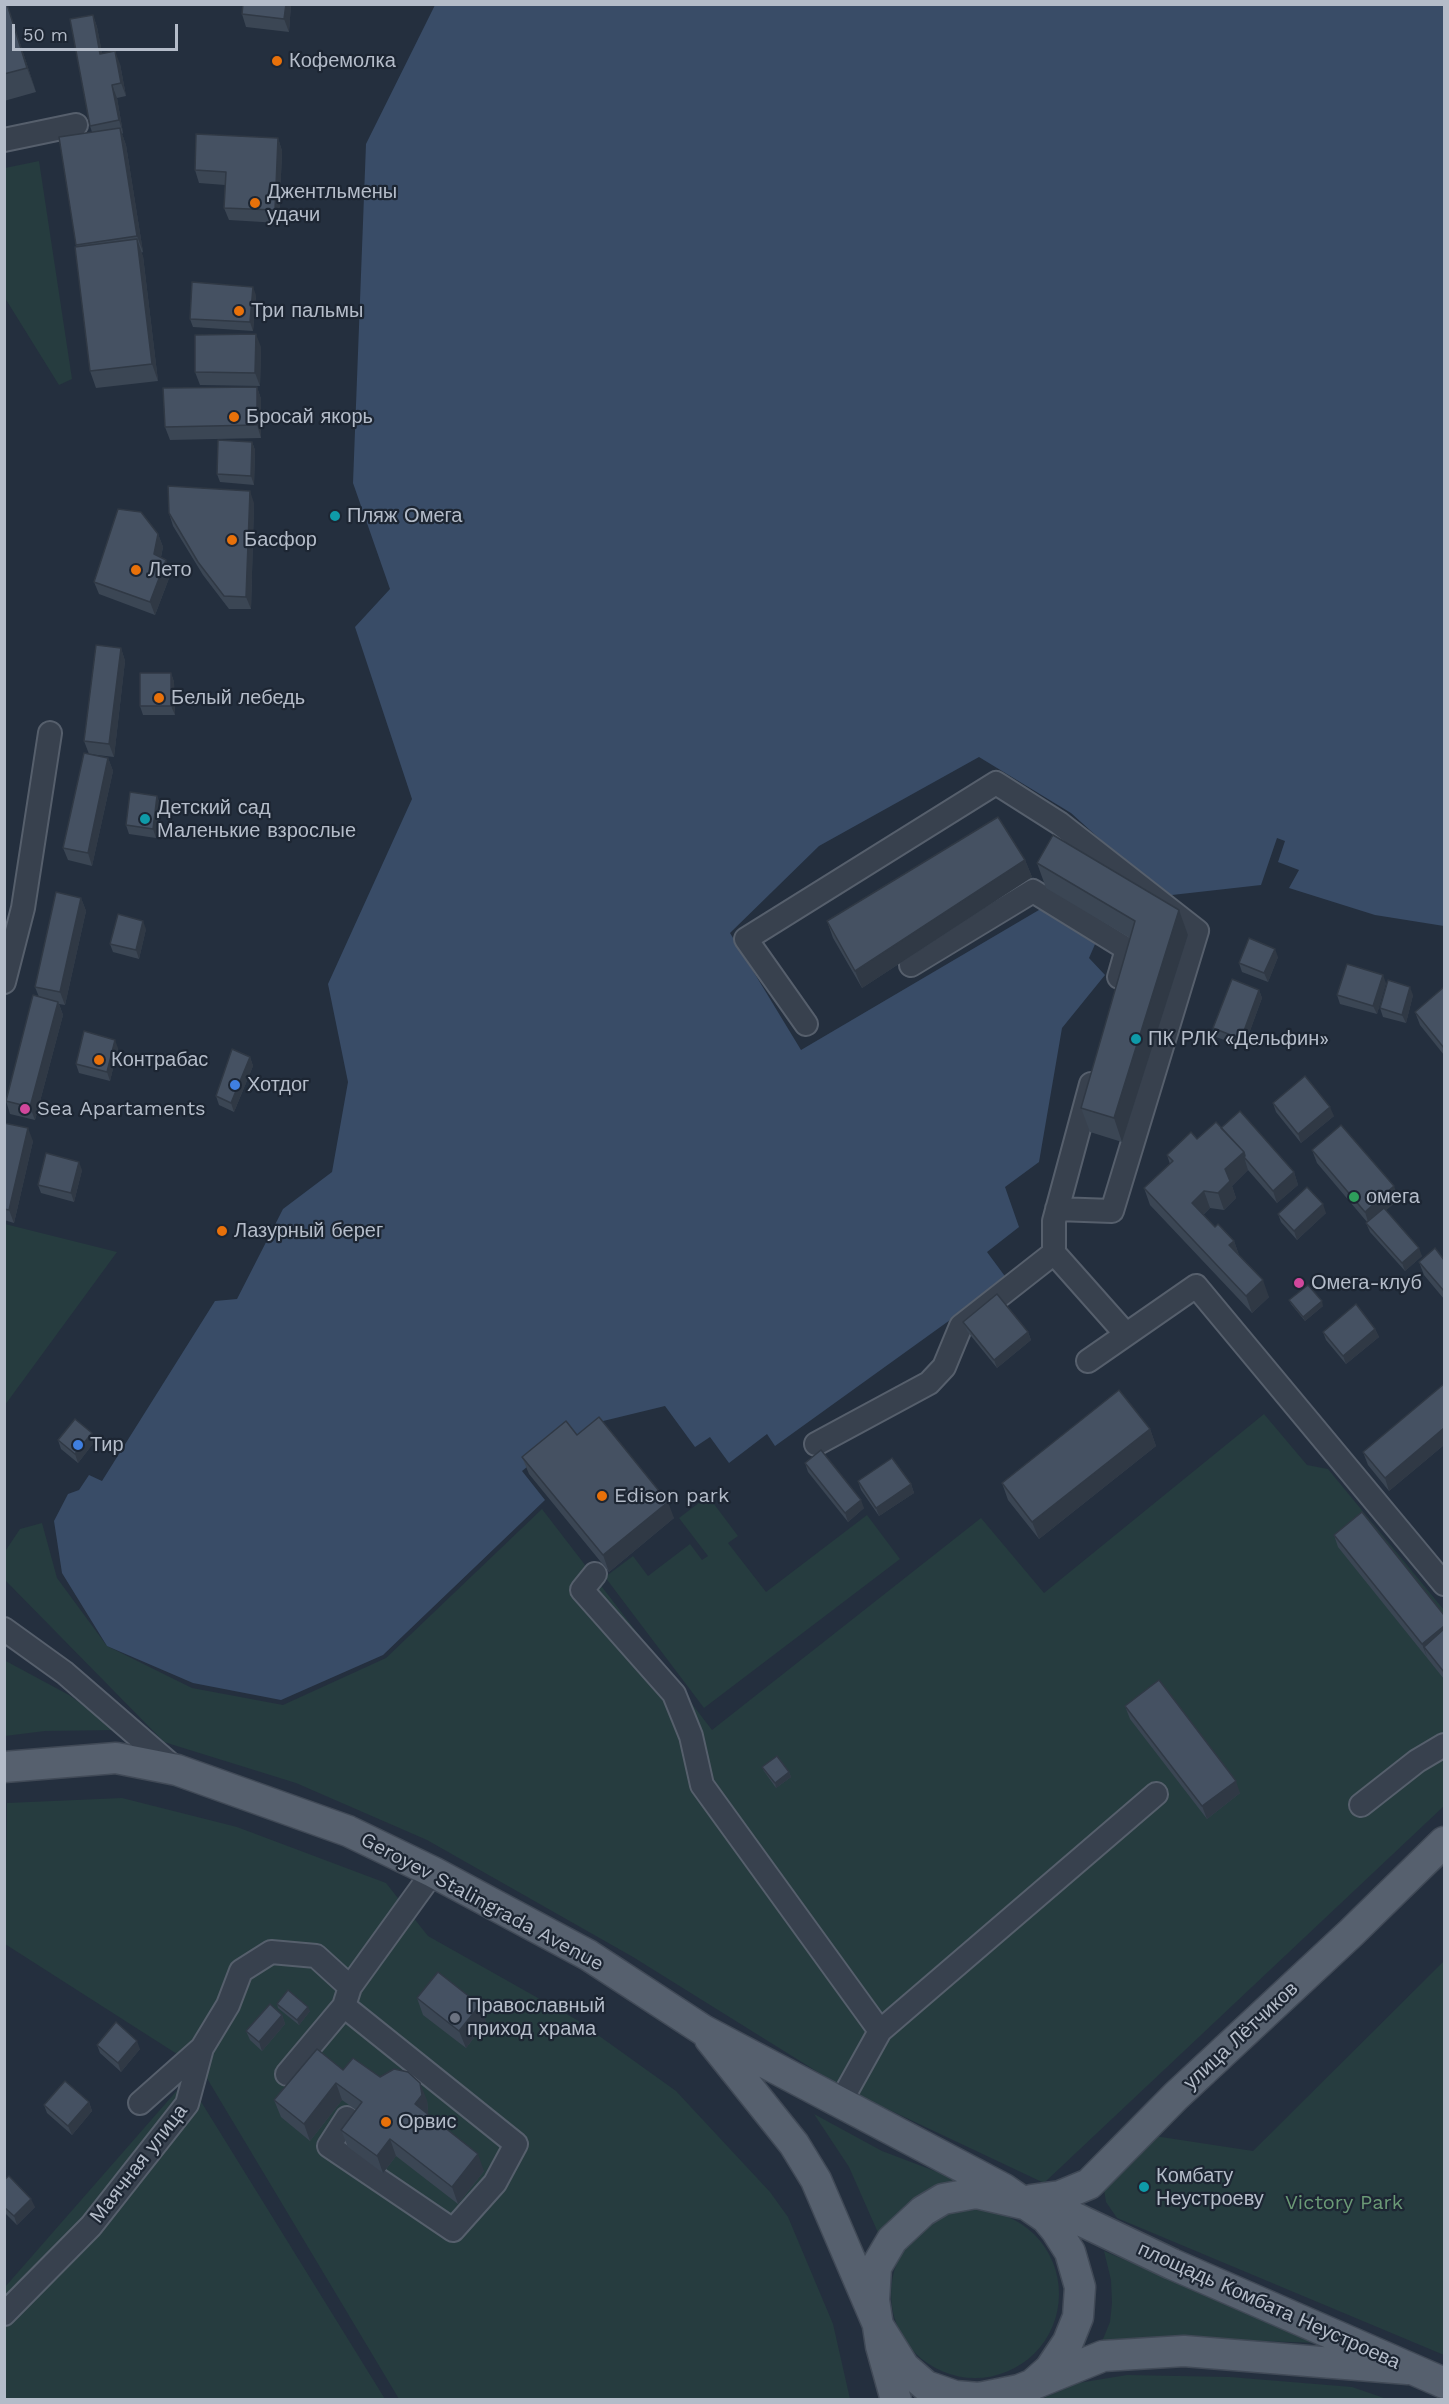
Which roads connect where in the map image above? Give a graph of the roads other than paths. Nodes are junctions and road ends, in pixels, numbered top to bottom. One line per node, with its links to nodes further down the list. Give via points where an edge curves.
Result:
1 (76, 125): 2 (street)
2 (4, 140)
3 (50, 733): 5 (street, via 23,908)
4 (911, 965): 6 (street, via 1033,891 1127,949)
5 (4, 982)
6 (1115, 994)
7 (806, 1024): 9 (street, via 746,939 996,783 1059,823 1197,931 1112,1211)
8 (1097, 1062): 9 (street)
9 (1057, 1209): 10 (street)
10 (1054, 1253): 11 (street); 13 (street, via 961,1326 944,1367 929,1383)
11 (1125, 1333): 12 (street); 15 (street, via 1196,1286)
12 (1088, 1361)
13 (816, 1444)
14 (596, 1574): 26 (street, via 582,1590 674,1694 691,1736 702,1785)
15 (1444, 1584)
16 (4, 1629): 19 (street, via 81,1687)
17 (1444, 1745): 21 (street)
18 (4, 1767): 19 (main road, Geroyev Stalingrada Avenue, via 116,1758)
19 (177, 1770): 23 (main road, Geroyev Stalingrada Avenue, via 348,1831)
20 (1156, 1794): 26 (street)
21 (1361, 1804)
22 (1444, 1842): 32 (main road, улица Лётчиков, via 1176,2096)
23 (433, 1872): 24 (street); 25 (main road, Geroyev Stalingrada Avenue, via 588,1956)
24 (347, 1996): 27 (street, Маячная улица, via 316,1956 271,1952 241,1971 228,2005); 28 (street); 31 (street, Маячная улица, via 516,2144 495,2183 453,2230 329,2146)
25 (703, 2030): 30 (main road, площадь Комбата Неустроева); 37 (main road, площадь Комбата Неустроева, via 794,2144 816,2180)
26 (880, 2031): 30 (street)
27 (202, 2048): 29 (street); 36 (street, Маячная улица, via 187,2104 91,2226)
28 (287, 2074)
29 (140, 2103)
30 (840, 2103): 33 (main road, площадь Комбата Неустроева)
31 (348, 2118)
32 (1089, 2184): 33 (main road, улица Лётчиков, via 1060,2196); 34 (main road, площадь Комбата Неустроева)
33 (1022, 2202): 34 (main road, площадь Комбата Неустроева, via 1054,2209); 35 (main road, площадь Комбата Неустроева, via 1056,2230); 37 (main road, площадь Комбата Неустроева, via 976,2193 952,2197 923,2211 902,2228 876,2267 874,2300)
34 (1077, 2220): 35 (main road, площадь Комбата Неустроева); 38 (main road, площадь Комбата Неустроева)
35 (1077, 2270): 40 (main road, площадь Комбата Неустроева, via 1079,2301 1073,2331 1050,2369)
36 (4, 2314)
37 (879, 2327): 40 (main road, площадь Комбата Неустроева, via 904,2367 939,2392 979,2398); 41 (main road, площадь Комбата Неустроева)
38 (1408, 2369): 39 (main road); 40 (main road, площадь Комбата Неустроева, via 1184,2351 1103,2356)
39 (1444, 2383)
40 (1024, 2392)
41 (896, 2400)

